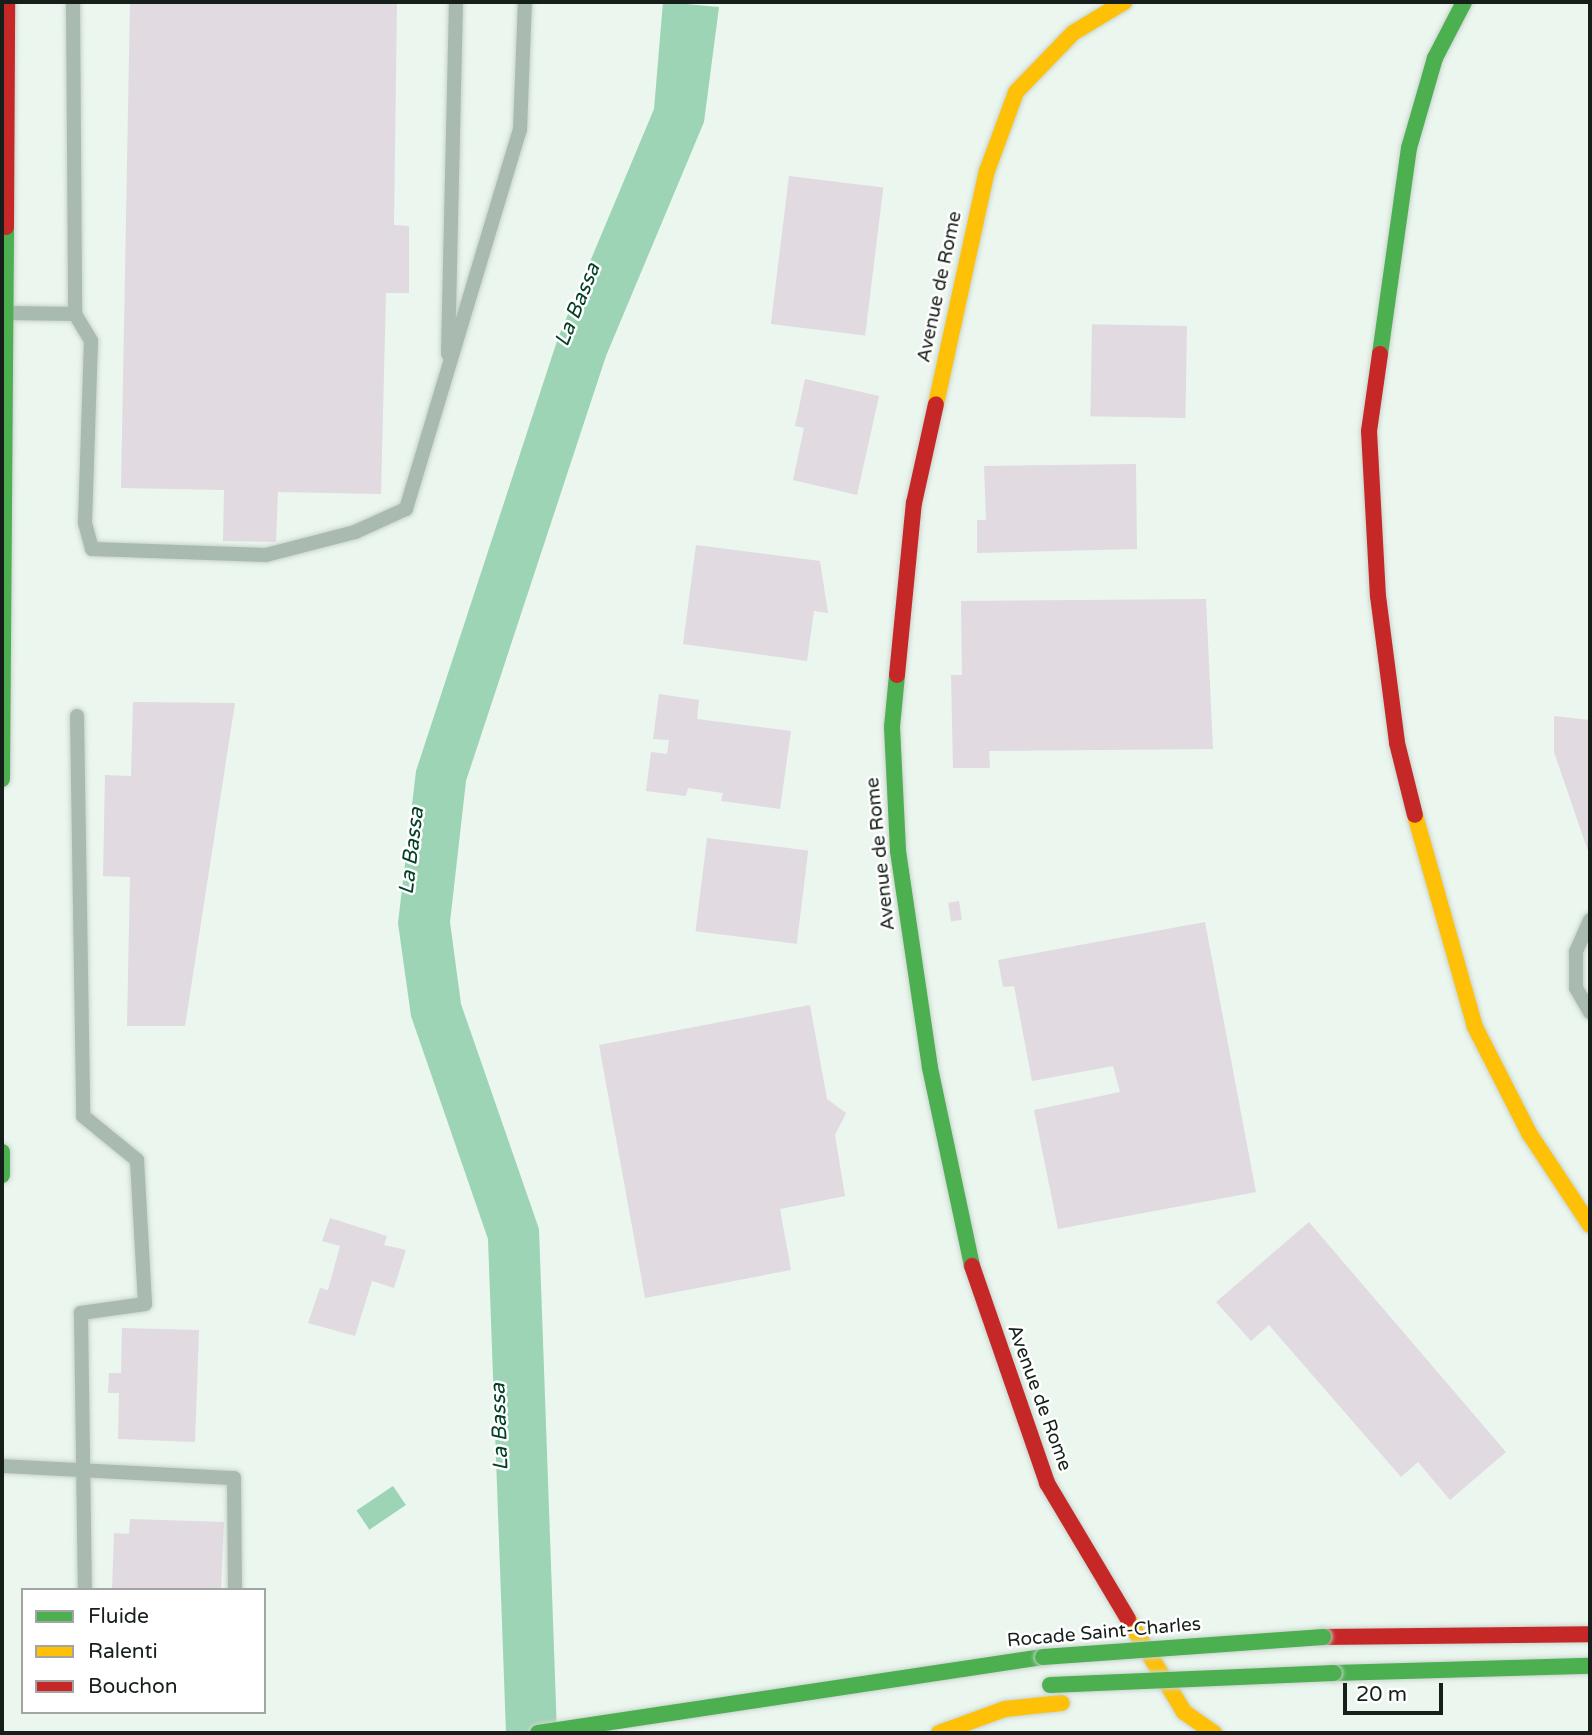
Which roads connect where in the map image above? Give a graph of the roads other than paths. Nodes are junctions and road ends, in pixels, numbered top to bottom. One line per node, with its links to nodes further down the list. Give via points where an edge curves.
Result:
1 (7, 2): 7 (main road)
2 (73, 2): 8 (lane)
3 (456, 2): 9 (lane)
4 (525, 2): 9 (lane, via 520,130)
5 (1124, 2): 26 (main road, Avenue de Rome, via 1073,33 1016,92 987,170 914,503 892,727 898,851 930,1068 975,1281 1047,1483)
6 (1464, 2): 16 (main road, via 1435,58 1409,148 1369,431 1378,596 1396,743 1475,1027 1529,1133)
7 (5, 313): 8 (lane); 11 (main road)
8 (75, 314): 9 (lane, via 91,341 85,523 92,549 266,555 355,532 406,509)
9 (448, 372)
10 (77, 716): 18 (lane, via 82,1116 137,1160 145,1304 81,1313)
11 (2, 779)
12 (1590, 920): 13 (lane, via 1576,952 1576,988)
13 (1590, 1012)
14 (2, 1152): 15 (main road)
15 (2, 1175)
16 (1590, 1225)
17 (2, 1466): 18 (lane)
18 (85, 1472): 19 (lane); 20 (lane, via 234,1478)
19 (85, 1588)
20 (235, 1588)
21 (1590, 1634): 27 (main road, Rocade Saint-Charles, bridge, via 1323,1637 1043,1657)
22 (1590, 1666): 23 (main road)
23 (1334, 1673): 24 (main road, bridge); 29 (main road, bridge, via 1005,1709)
24 (1043, 1685)
25 (913, 1696): 27 (main road, Rocade Saint-Charles)
26 (1184, 1712): 30 (main road); 31 (main road, Avenue de Rome)
27 (625, 1719): 28 (main road, Rocade Saint-Charles)
28 (538, 1733)
29 (939, 1733)
30 (1184, 1733)
31 (1213, 1733)

